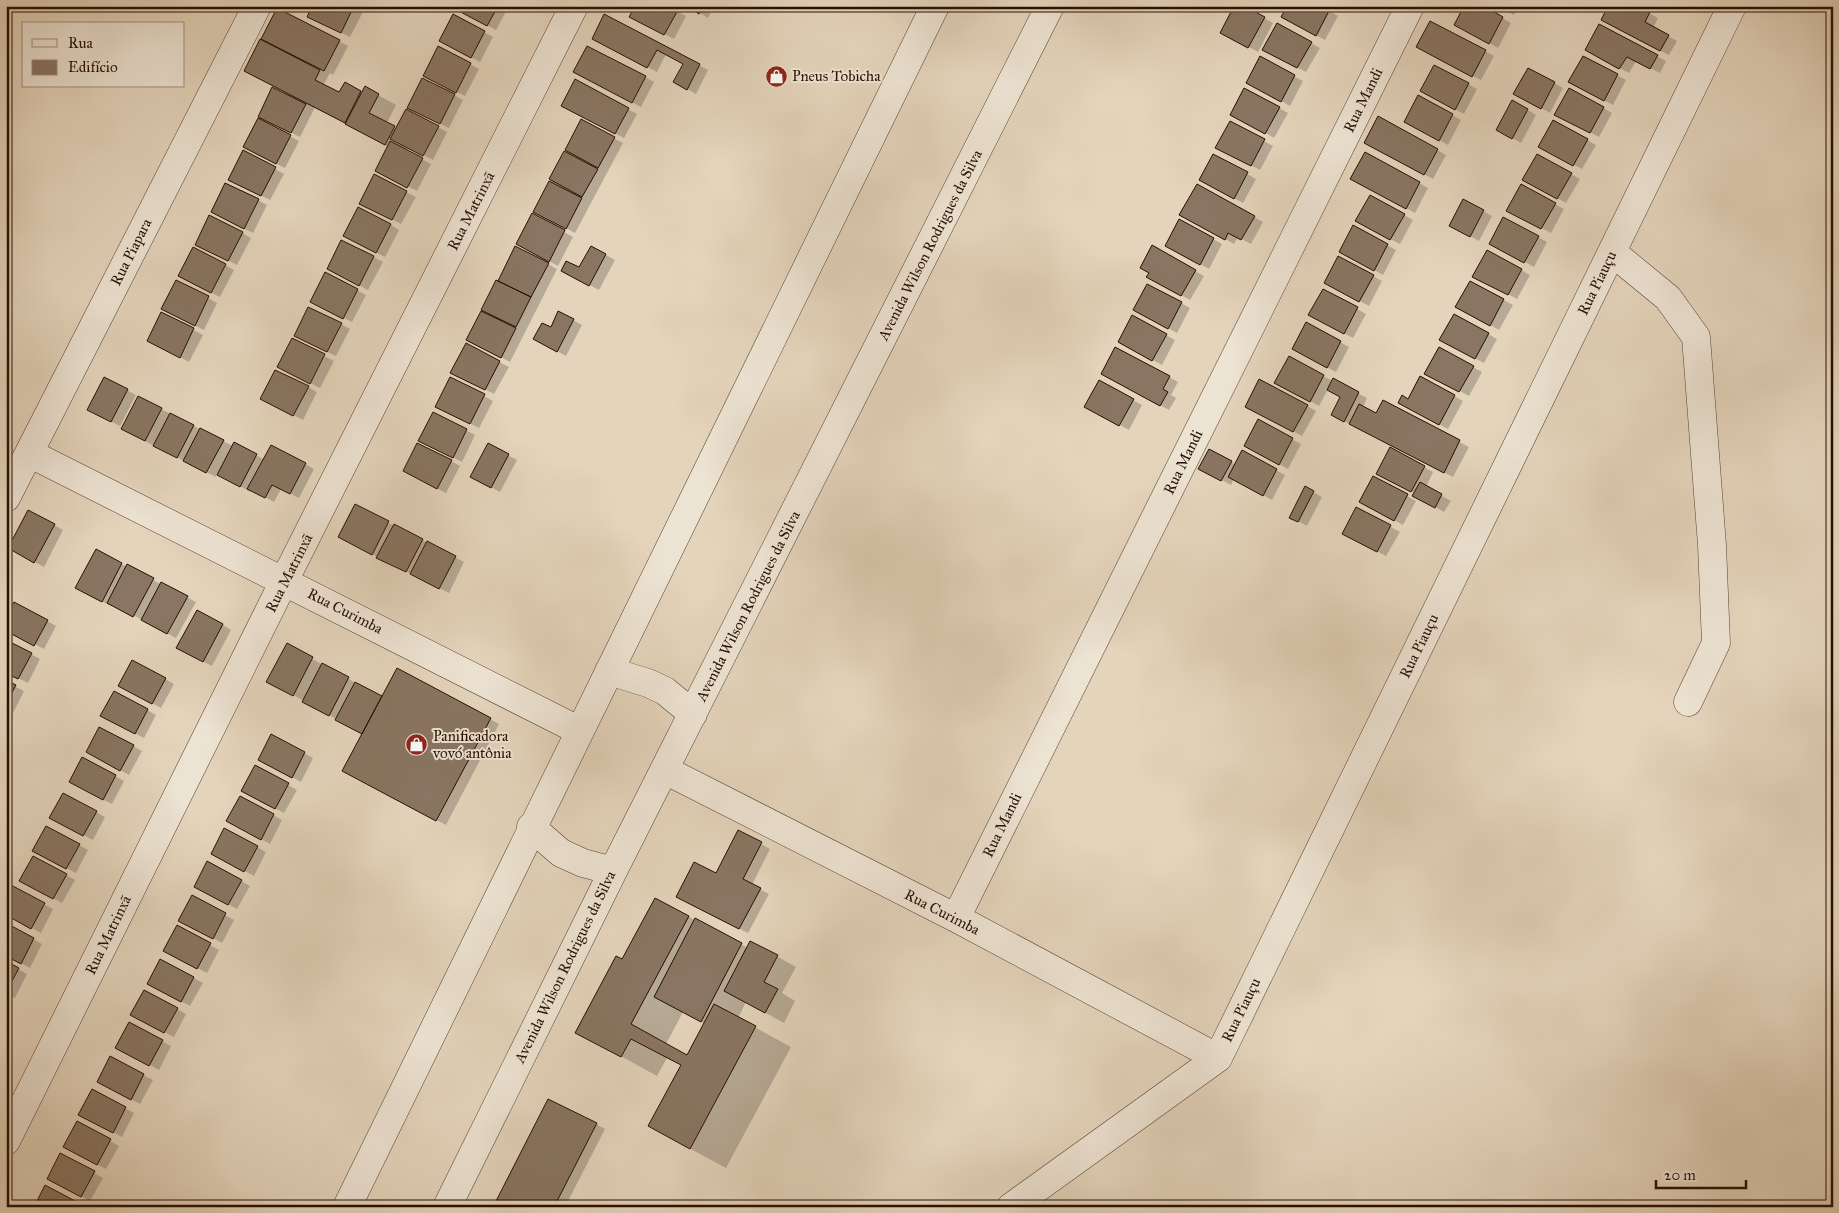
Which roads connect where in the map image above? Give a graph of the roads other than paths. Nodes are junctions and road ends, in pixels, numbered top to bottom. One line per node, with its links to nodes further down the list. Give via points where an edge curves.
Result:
1 (257, 6): 8 (street, Rua Piapara)
2 (574, 6): 10 (street, Rua Matrinxã)
3 (935, 6): 11 (street)
4 (1050, 6): 13 (street, Avenida Wilson Rodrigues da Silva)
5 (1410, 6): 18 (street, Rua Mandi)
6 (1732, 6): 7 (street, Rua Piauçu)
7 (1612, 252): 12 (street, via 1668,298 1696,337 1716,643); 19 (street, Rua Piauçu)
8 (29, 452): 9 (street, Rua Piapara); 10 (street, Rua Curimba)
9 (6, 498)
10 (284, 581): 14 (street, Rua Curimba); 20 (street, Rua Matrinxã)
11 (609, 670): 13 (street, via 665,691); 14 (street)
12 (1688, 702)
13 (693, 714): 15 (street, Avenida Wilson Rodrigues da Silva)
14 (580, 730): 16 (street)
15 (665, 770): 17 (street, Avenida Wilson Rodrigues da Silva); 18 (street, Rua Curimba)
16 (531, 827): 17 (street, via 561,853); 21 (street)
17 (613, 871): 22 (street, Avenida Wilson Rodrigues da Silva)
18 (956, 918): 19 (street, Rua Curimba)
19 (1218, 1058): 23 (street, Rua Piauçu)
20 (6, 1141)
21 (347, 1207)
22 (447, 1207)
23 (1011, 1207)

